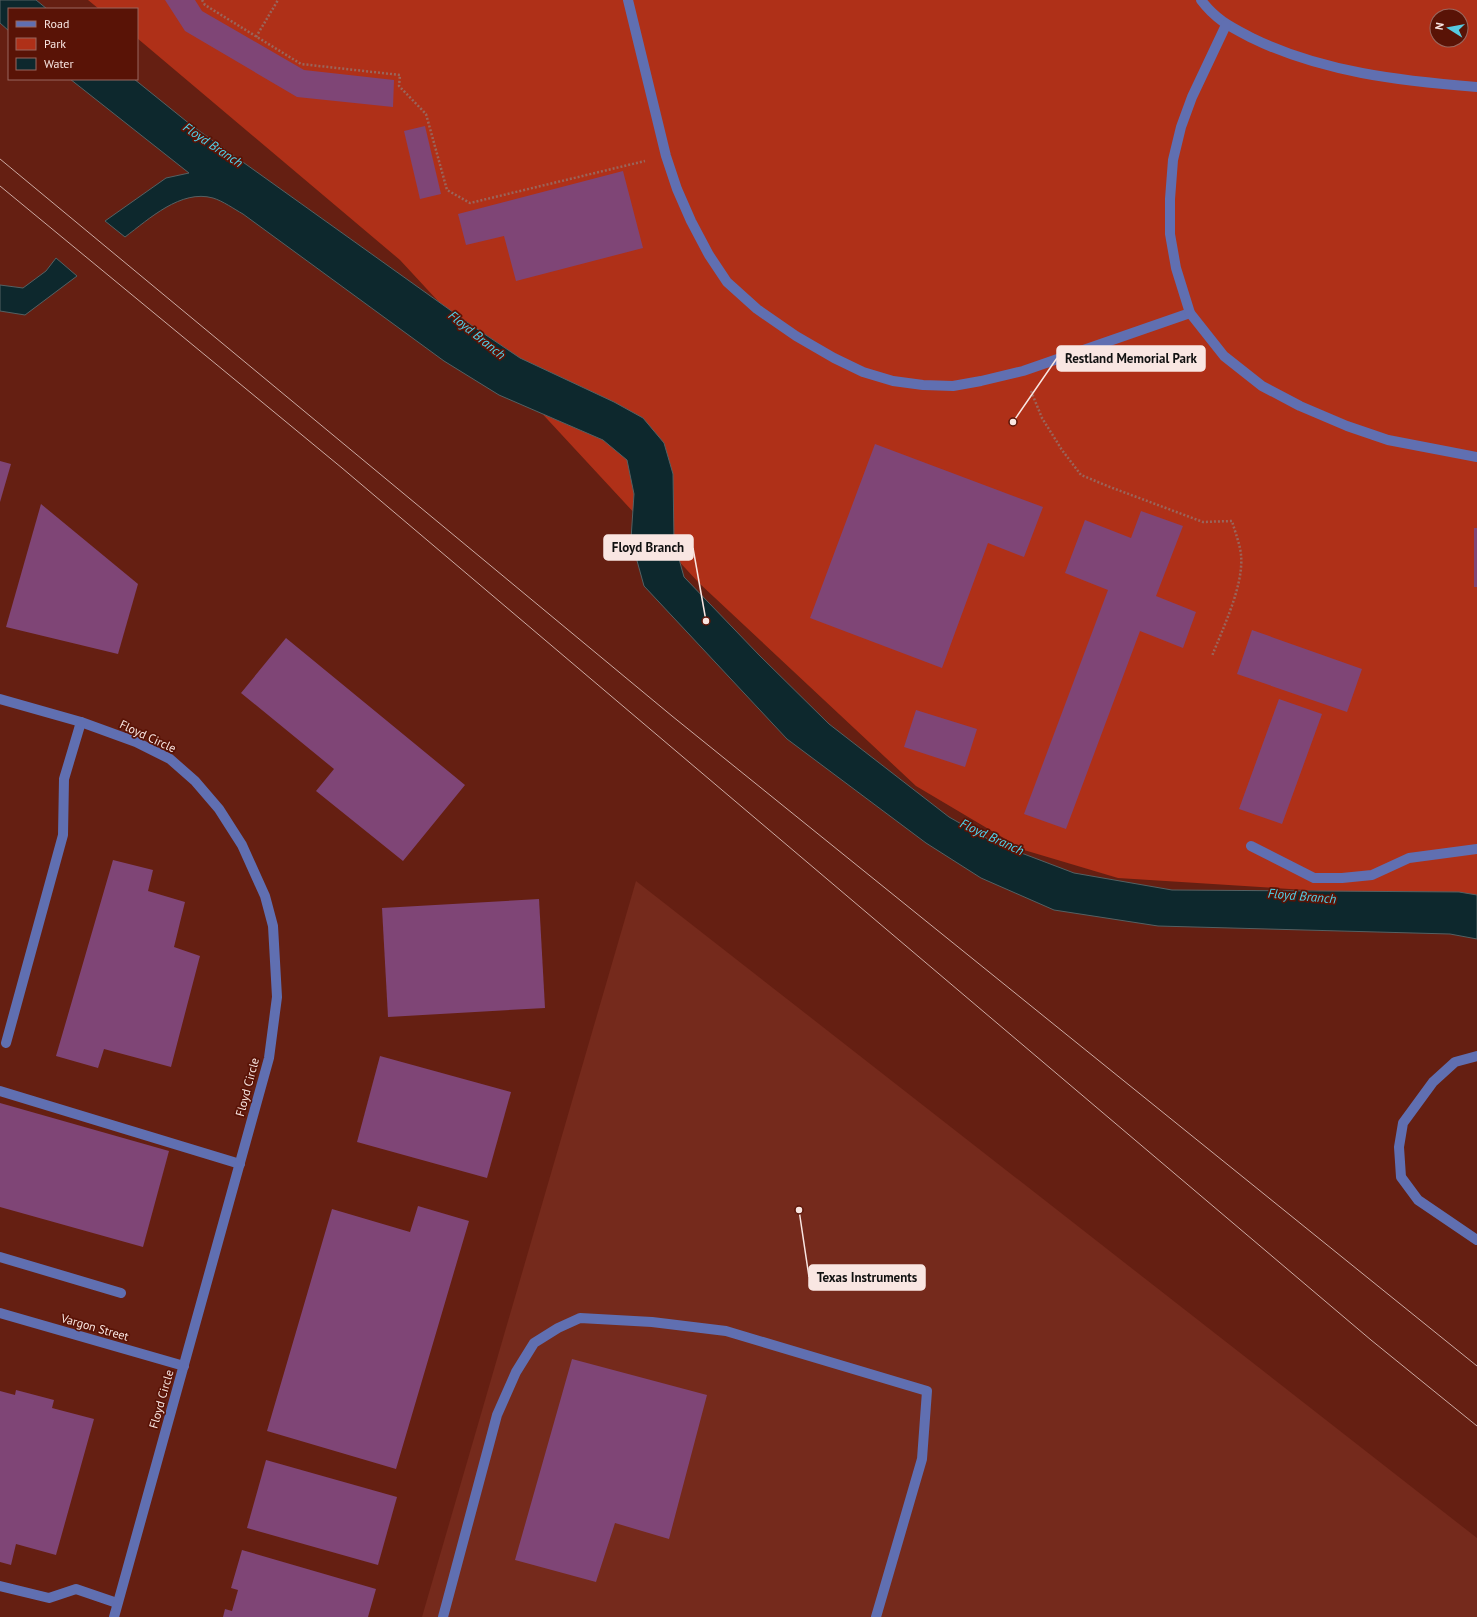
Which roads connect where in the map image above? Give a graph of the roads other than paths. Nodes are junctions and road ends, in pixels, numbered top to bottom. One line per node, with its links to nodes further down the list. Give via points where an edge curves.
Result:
1 (628, 0): 5 (street, via 666,156 691,221 709,254 727,282 757,309 834,358 863,372 893,381 954,386 1023,371)
2 (1201, 0): 3 (street)
3 (1226, 25): 4 (street, via 1274,49 1315,62 1412,82); 5 (street, via 1192,97 1173,160 1170,234 1176,268)
4 (1477, 87)
5 (1190, 313): 6 (street, via 1224,356 1262,386 1300,406 1388,440)
6 (1477, 457)
7 (0, 699): 8 (street, Floyd Circle)
8 (81, 722): 11 (street, via 64,779 63,835); 14 (street, Floyd Circle, via 136,742 170,759 195,781 219,809 242,845 265,896 273,926 277,997 269,1058)
9 (1251, 846): 10 (street, via 1314,878 1372,875 1409,858)
10 (1477, 849)
11 (6, 1043)
12 (1477, 1056): 15 (street, via 1455,1062 1433,1082 1404,1123 1399,1148 1401,1177 1418,1200)
13 (0, 1091): 14 (street)
14 (240, 1164): 19 (street, Floyd Circle)
15 (1477, 1240)
16 (0, 1258): 17 (street)
17 (121, 1292)
18 (0, 1313): 19 (street, Vargon Street)
19 (184, 1366): 21 (street, Floyd Circle)
20 (0, 1586): 21 (street, via 49,1598 76,1589)
21 (117, 1603): 22 (street, Floyd Circle)
22 (114, 1617)
23 (443, 1617): 24 (street, via 497,1415 516,1372 534,1342 580,1318 652,1322 726,1331 927,1391 922,1458)
24 (876, 1617)

